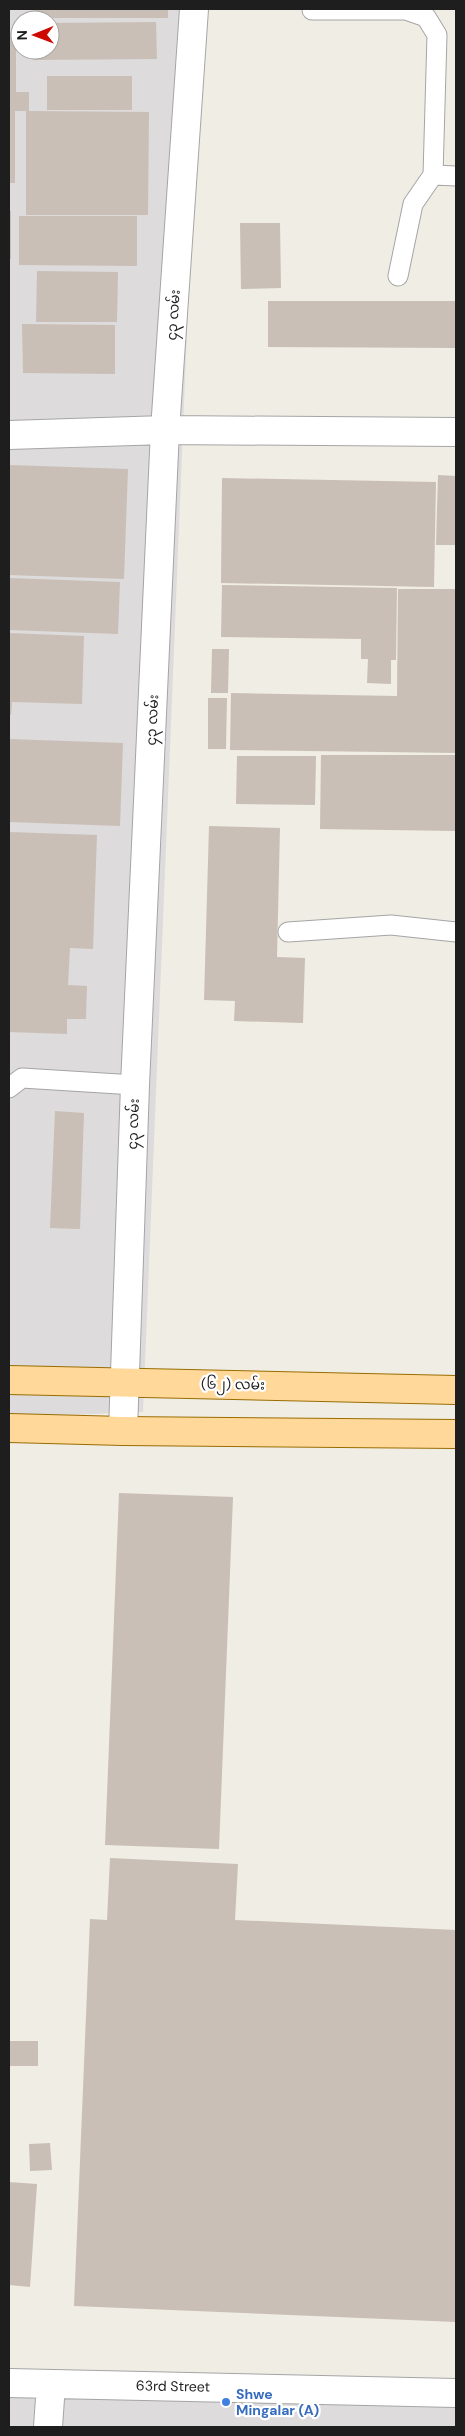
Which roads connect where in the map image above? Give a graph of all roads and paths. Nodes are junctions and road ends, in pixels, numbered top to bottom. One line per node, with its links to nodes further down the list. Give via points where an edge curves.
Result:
1 (194, 9): 6 (street, ၄၃ လမ်း)
2 (312, 10): 3 (lane, via 406,10 426,17 438,35)
3 (433, 175): 4 (lane); 5 (lane, via 413,204)
4 (456, 176)
5 (398, 276)
6 (165, 430): 7 (street); 8 (street); 11 (street, ၄၃ လမ်း)
7 (456, 432)
8 (9, 435)
9 (288, 932): 10 (lane, via 391,925)
10 (456, 932)
11 (135, 1085): 12 (lane, via 22,1078); 14 (street, ၄၃ လမ်း)
12 (9, 1088)
13 (9, 1380): 14 (main road, (၆၂) လမ်း)
14 (124, 1382): 15 (main road, (၆၂) လမ်း); 17 (street, ၄၃ လမ်း)
15 (456, 1390)
16 (9, 1428): 17 (main road)
17 (122, 1432): 18 (main road)
18 (456, 1434)
19 (9, 2383): 20 (street, 63rd Street)
20 (51, 2384): 21 (street, 63rd Street); 22 (street)
21 (456, 2393)
22 (48, 2427)

